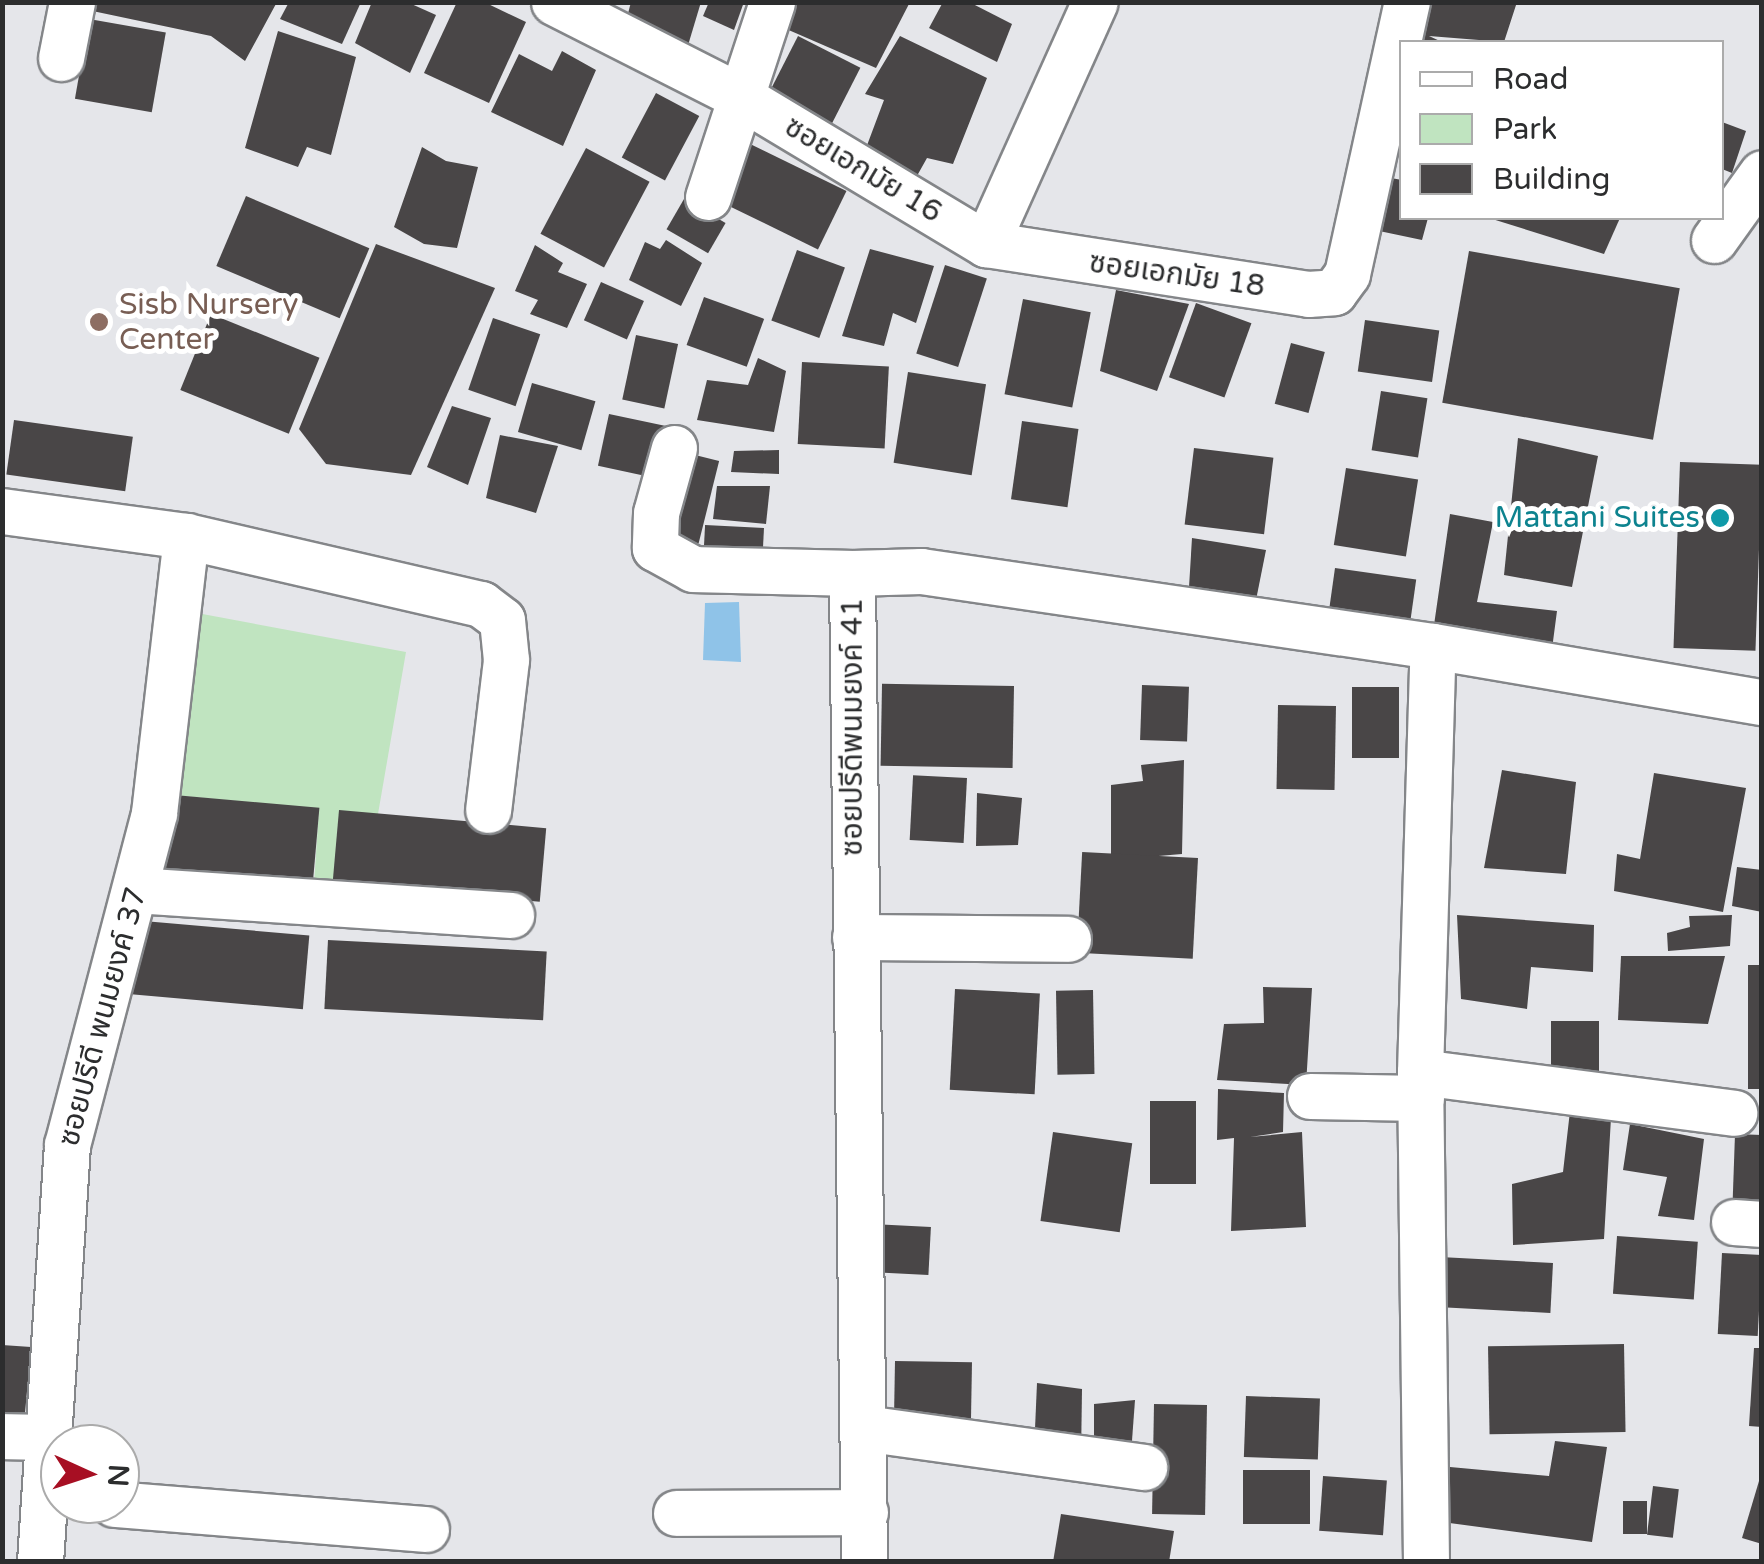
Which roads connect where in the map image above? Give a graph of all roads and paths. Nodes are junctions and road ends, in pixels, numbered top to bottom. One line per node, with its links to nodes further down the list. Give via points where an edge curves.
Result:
1 (72, 2): 8 (street)
2 (554, 2): 9 (street, ซอยเอกมัย 16)
3 (772, 2): 9 (street)
4 (1095, 2): 13 (street)
5 (1408, 2): 6 (street, ซอยเอกมัย 18)
6 (1399, 40)
7 (1399, 42): 13 (street, ซอยเอกมัย 18, via 1347,274 1334,292 1290,291)
8 (61, 58)
9 (741, 97): 11 (street); 13 (street, ซอยเอกมัย 16)
10 (1762, 173): 12 (street)
11 (708, 197)
12 (1714, 240)
13 (986, 244)
14 (674, 448): 17 (street, via 656,513 655,548 693,569)
15 (2, 510): 16 (street)
16 (186, 536): 20 (street, via 480,604 502,620 506,660); 21 (street, ซอยปรีดี พนมยงค์ 37, via 160,782)
17 (852, 573): 18 (street, ซอยปรีดีพนมยงค์ 41, via 921,571); 23 (street, ซอยปรีดีพนมยงค์ 41)
18 (1433, 646): 19 (street, ซอยปรีดีพนมยงค์ 41); 25 (street)
19 (1762, 702)
20 (488, 810)
21 (135, 890): 22 (street); 28 (street, ซอยปรีดี พนมยงค์ 37, via 66,1145)
22 (511, 916)
23 (855, 937): 24 (street); 29 (street, ซอยปรีดีพนมยงค์ 41)
24 (1068, 939)
25 (1420, 1085): 26 (street); 27 (street); 40 (street)
26 (1310, 1096)
27 (1734, 1113)
28 (49, 1424)
29 (863, 1428): 32 (street); 34 (street, ซอยปรีดีพนมยงค์ 41)
30 (2, 1436): 31 (street)
31 (40, 1437)
32 (1144, 1467)
33 (140, 1506): 37 (street)
34 (864, 1512): 35 (street); 39 (street, ซอยปรีดีพนมยงค์ 41)
35 (676, 1513)
36 (47, 1524): 38 (street, ซอยปรีดี พนมยงค์ 37)
37 (426, 1529)
38 (40, 1562)
39 (864, 1562)
40 (1426, 1562)

